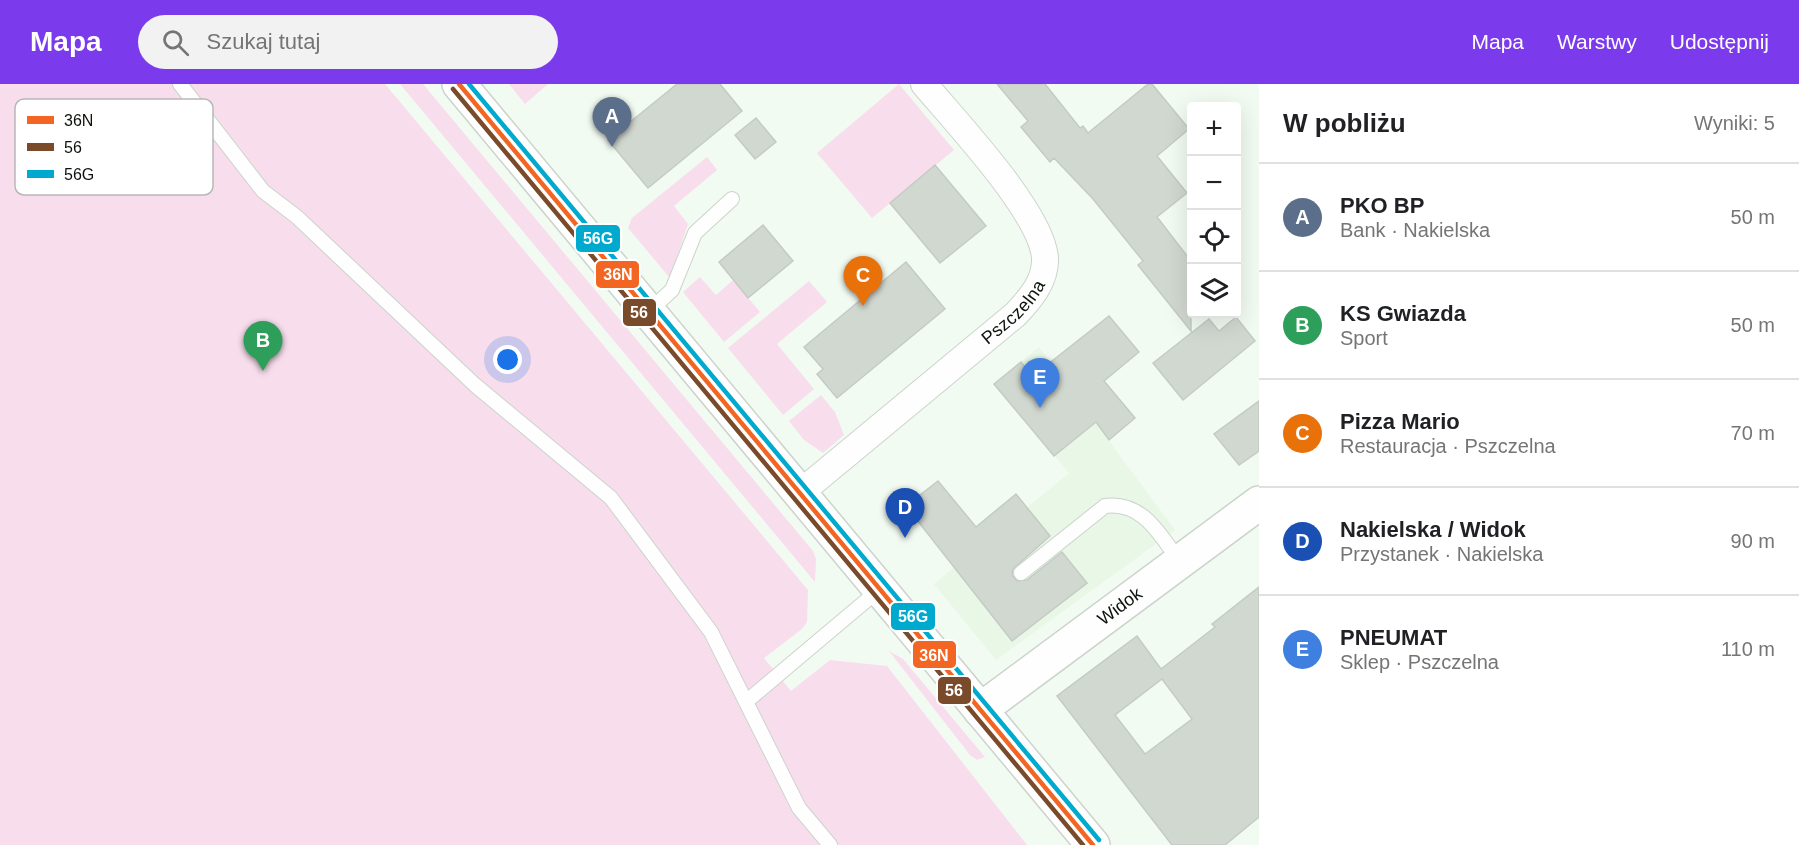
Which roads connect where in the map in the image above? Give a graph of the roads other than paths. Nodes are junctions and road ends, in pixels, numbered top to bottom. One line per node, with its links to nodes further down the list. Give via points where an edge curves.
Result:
1 (180, 84): 4 (lane)
2 (459, 84): 7 (main road)
3 (924, 84): 8 (street, Pszczelna, via 1028,212 1042,242 1043,274 1016,314)
4 (191, 99)
5 (213, 127): 13 (lane, via 262,191 297,218 475,385 611,498 711,632)
6 (732, 199): 7 (lane, via 695,233 672,290)
7 (649, 311): 8 (main road)
8 (800, 493): 12 (main road)
9 (1254, 515): 10 (main road, Widok)
10 (1180, 562): 11 (lane, via 1145,516 1118,504 1105,506); 14 (main road, Widok)
11 (1021, 573)
12 (880, 589): 13 (lane); 14 (main road)
13 (747, 701): 15 (lane, via 799,808)
14 (980, 710): 16 (main road)
15 (830, 845)
16 (1093, 845)

